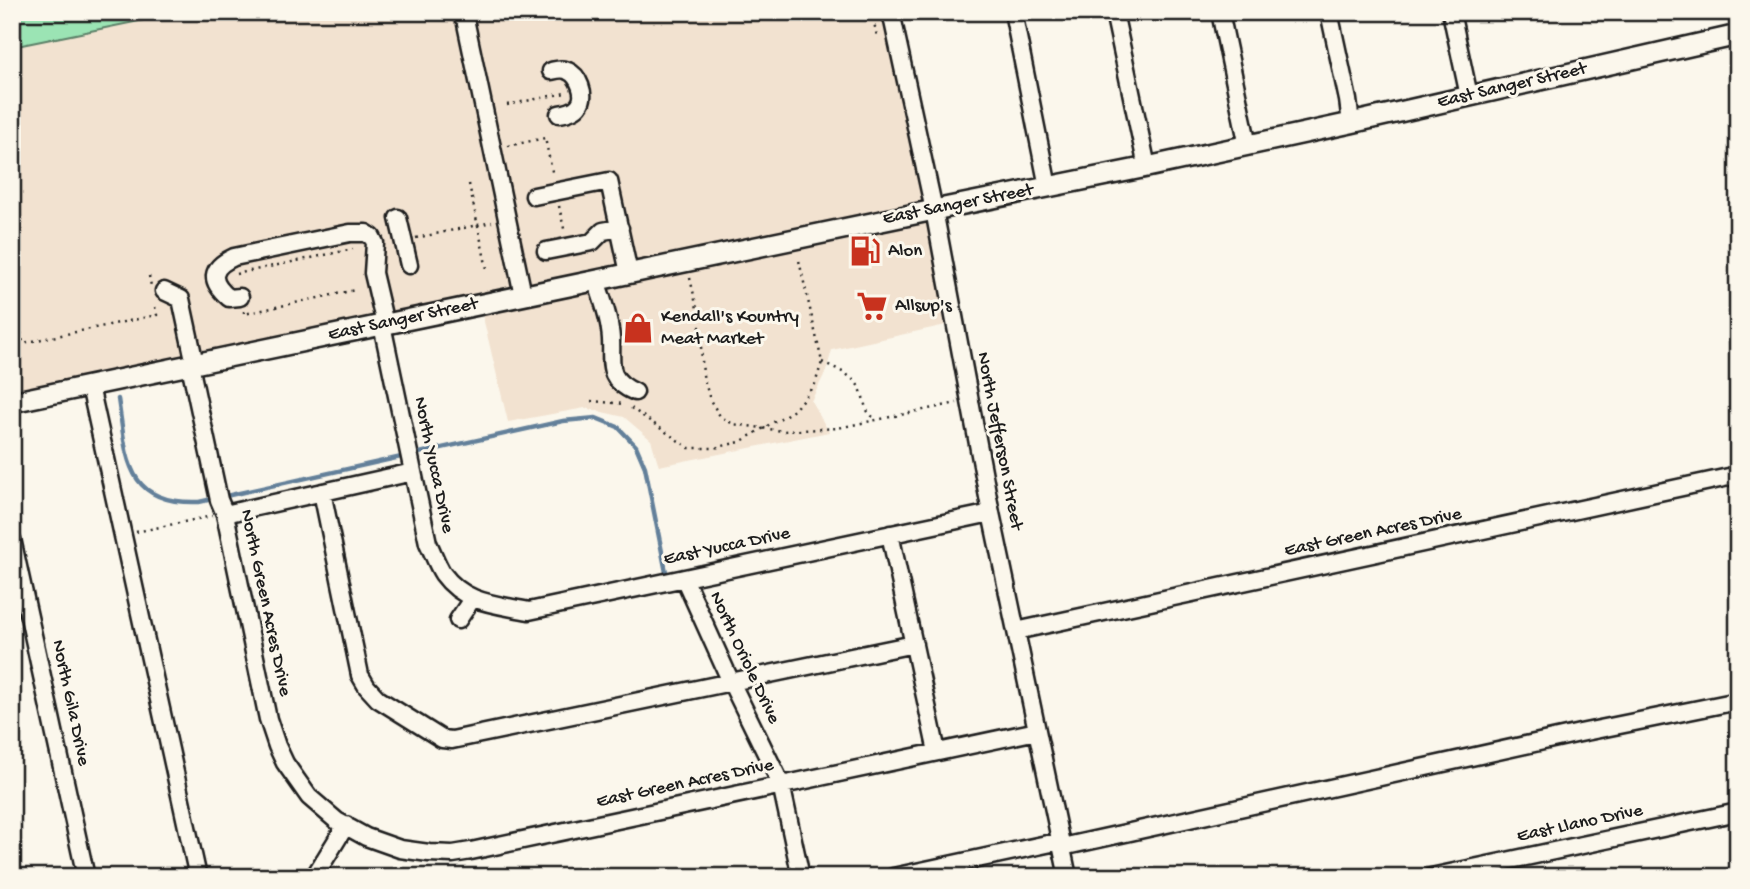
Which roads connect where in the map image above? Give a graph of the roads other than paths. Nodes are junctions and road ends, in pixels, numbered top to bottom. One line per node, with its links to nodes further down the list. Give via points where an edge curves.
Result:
1 (458, 12): 25 (street, via 465,19)
2 (891, 12): 17 (street, North Jefferson Street)
3 (1013, 12): 15 (street)
4 (1114, 12): 14 (street)
5 (1220, 12): 13 (street)
6 (1329, 12): 12 (street)
7 (1451, 12): 10 (street)
8 (1738, 35): 10 (main road, East Sanger Street)
9 (551, 71): 11 (street, via 568,71 579,82 583,98 569,112)
10 (1469, 96): 12 (main road, East Sanger Street)
11 (559, 114)
12 (1351, 123): 13 (main road, East Sanger Street)
13 (1248, 146): 14 (main road, East Sanger Street)
14 (1147, 167): 15 (main road, East Sanger Street)
15 (1048, 187): 17 (main road, East Sanger Street)
16 (534, 196): 19 (street, via 610,181)
17 (934, 210): 22 (main road, East Sanger Street); 36 (street, North Jefferson Street)
18 (398, 218): 21 (street)
19 (620, 228): 20 (street, via 603,231 592,242); 22 (street)
20 (546, 251)
21 (409, 265)
22 (629, 273): 23 (main road, East Sanger Street)
23 (596, 280): 25 (main road, East Sanger Street); 30 (street, via 610,330 610,360 616,380)
24 (164, 291): 28 (street, North Green Acres Drive, via 181,299)
25 (523, 295): 27 (main road, East Sanger Street)
26 (241, 300): 27 (street, North Yucca Drive, via 229,298 219,289 215,271 223,262 366,233 375,243 365,273)
27 (383, 325): 28 (main road, East Sanger Street); 32 (street, North Yucca Drive)
28 (193, 364): 29 (main road, East Sanger Street); 35 (street, North Green Acres Drive)
29 (90, 386): 31 (main road, East Sanger Street); 53 (street)
30 (635, 393)
31 (12, 402)
32 (410, 460): 34 (street); 40 (street, North Yucca Drive, via 428,543 442,572)
33 (1738, 475): 42 (street, East Green Acres Drive)
34 (322, 492): 35 (street); 44 (street, via 360,675 378,699 442,739)
35 (220, 501): 50 (street, North Green Acres Drive, via 276,746 309,797)
36 (991, 513): 37 (street, East Yucca Drive); 42 (street, North Jefferson Street)
37 (891, 534): 39 (street, East Yucca Drive); 43 (street)
38 (12, 539): 52 (street, North Gila Drive)
39 (684, 578): 40 (street, East Yucca Drive, via 529,611); 44 (street, North Oriole Drive)
40 (472, 599): 41 (street)
41 (458, 620)
42 (1016, 631): 46 (street, North Jefferson Street)
43 (914, 644): 44 (street); 47 (street)
44 (731, 682): 48 (street, North Oriole Drive)
45 (1738, 701): 51 (street)
46 (1037, 731): 47 (street, East Green Acres Drive); 51 (street, North Jefferson Street)
47 (937, 752): 48 (street, East Green Acres Drive)
48 (781, 784): 50 (street, East Green Acres Drive, via 453,853 400,849); 55 (street, North Oriole Drive)
49 (1738, 812): 58 (street, East Llano Drive)
50 (346, 825): 54 (street)
51 (1061, 844): 56 (street); 57 (street, North Jefferson Street)
52 (86, 877)
53 (198, 877)
54 (314, 877)
55 (801, 877)
56 (893, 877)
57 (1068, 877)
58 (1431, 877)

